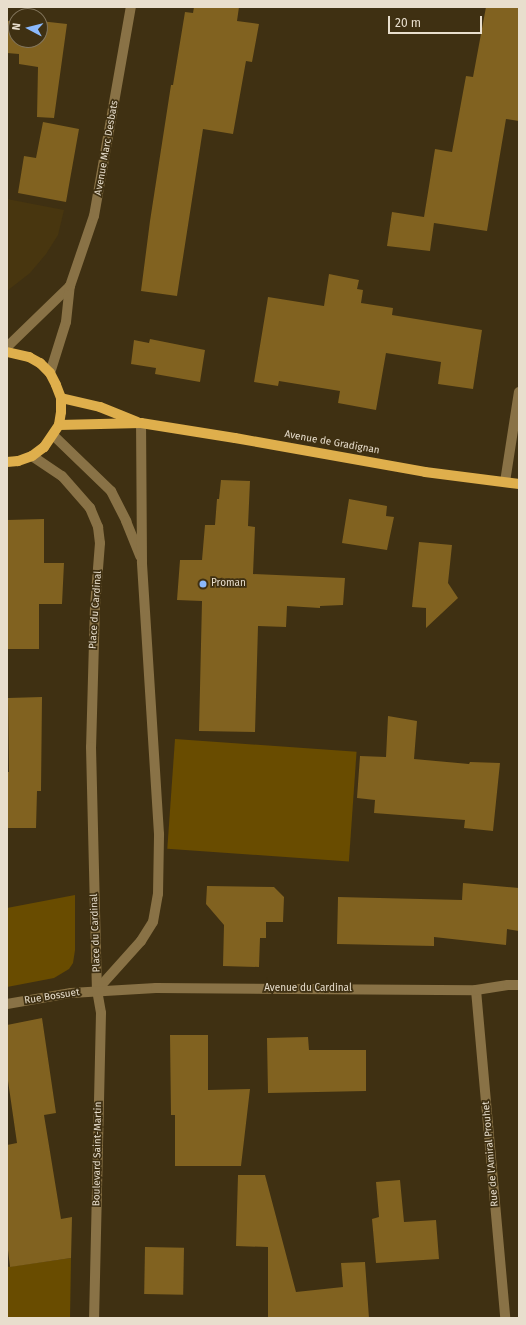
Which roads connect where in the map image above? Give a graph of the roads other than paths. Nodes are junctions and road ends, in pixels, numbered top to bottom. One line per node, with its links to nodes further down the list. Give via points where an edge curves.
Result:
1 (131, 7): 2 (street, Avenue Marc Desbats, via 94,216)
2 (70, 286): 3 (street, Avenue Marc Desbats); 5 (street, Avenue Marc Desbats, via 66,322)
3 (7, 348)
4 (7, 352): 5 (main road, via 29,357)
5 (50, 373): 7 (main road)
6 (519, 392): 13 (street)
7 (61, 398): 8 (main road, Avenue de Gradignan, via 100,407); 9 (main road)
8 (141, 423): 9 (main road, Avenue de Gradignan); 13 (main road, Avenue de Gradignan, via 425,472); 15 (street, Place du Cardinal)
9 (59, 424): 10 (main road)
10 (53, 435): 11 (main road, via 44,447); 15 (street, Place du Cardinal, via 111,491)
11 (32, 456): 12 (main road); 17 (street, Place du Cardinal, via 62,476 90,508 98,527 100,543 95,606 91,747)
12 (7, 462)
13 (504, 482): 14 (main road, Avenue de Gradignan)
14 (519, 484)
15 (142, 562): 17 (street, Place du Cardinal, via 159,834 158,894 153,922 141,941)
16 (519, 985): 18 (street, Avenue du Cardinal, via 508,984)
17 (98, 990): 18 (street, Avenue du Cardinal); 19 (street, Rue Bossuet); 20 (street, Boulevard Saint-Martin, via 102,1013)
18 (476, 990): 21 (street, Rue de l'Amiral Prouhet)
19 (7, 1004)
20 (94, 1318)
21 (505, 1318)

